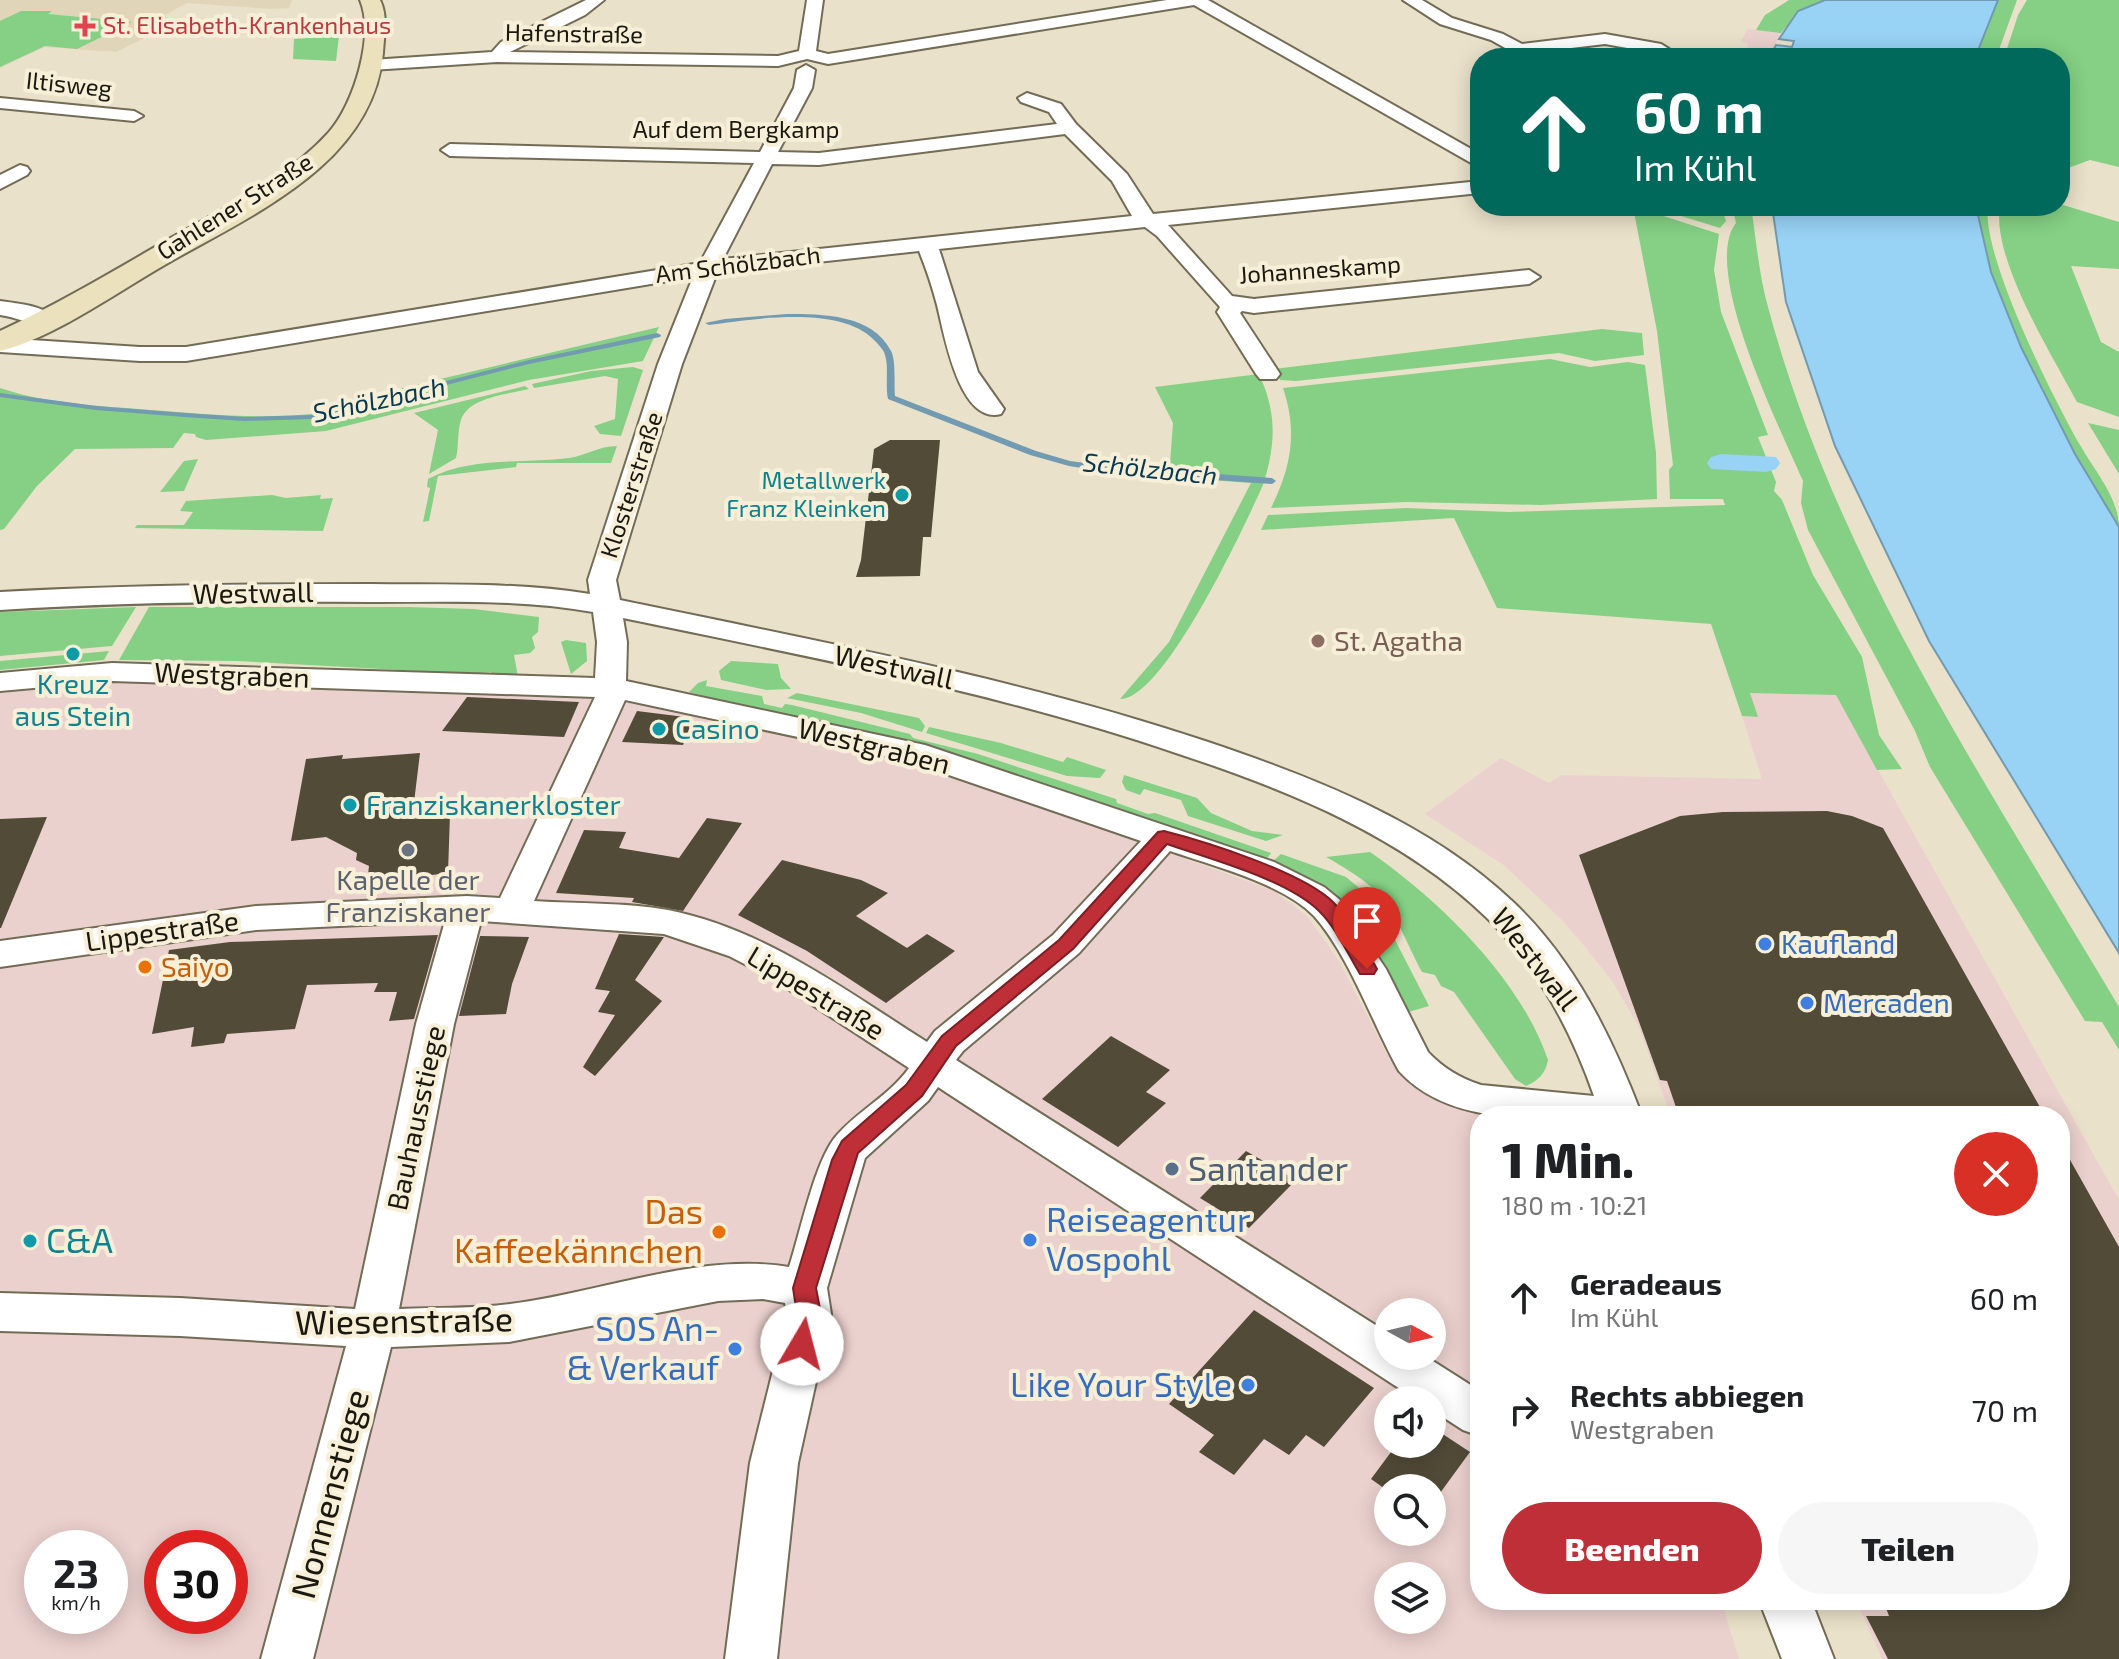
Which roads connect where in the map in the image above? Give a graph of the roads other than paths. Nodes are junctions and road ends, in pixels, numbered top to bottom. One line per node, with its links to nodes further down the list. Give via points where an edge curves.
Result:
1 (370, 0): 11 (main road, Gahlener Straße, via 375,11)
2 (596, 0): 9 (street, via 507,46)
3 (815, 0): 10 (street, Klosterstraße)
4 (1196, 0): 10 (street, via 828,59 824,66); 17 (street)
5 (1411, 0): 6 (street, via 1446,21)
6 (1518, 48)
7 (1528, 48): 8 (street, via 1605,39)
8 (1655, 48)
9 (497, 57): 10 (street, Hafenstraße, via 778,61 781,67); 11 (street, Hafenstraße)
10 (806, 62): 18 (street, Klosterstraße, via 803,88)
11 (371, 65): 28 (main road, Gahlener Straße, via 366,93 352,119 324,150 229,215)
12 (1027, 98): 15 (street, via 1055,108)
13 (0, 103): 14 (street, Iltisweg)
14 (134, 116)
15 (1069, 128): 18 (street, Auf dem Bergkamp, via 834,157); 22 (street, via 1120,178)
16 (450, 150): 18 (street, Auf dem Bergkamp)
17 (1470, 156)
18 (765, 159): 24 (street, Klosterstraße)
19 (20, 171): 20 (street)
20 (0, 183)
21 (1470, 188): 22 (street, Am Schölzbach)
22 (1150, 223): 23 (street, Am Schölzbach); 26 (street, Johanneskamp, via 1164,232 1214,292)
23 (927, 245): 24 (street, Am Schölzbach); 31 (street, via 964,368)
24 (708, 267): 29 (street, Am Schölzbach, via 157,356); 33 (street, Klosterstraße, via 670,364 602,580)
25 (1529, 277): 26 (street, Johanneskamp)
26 (1235, 305): 30 (street, via 1228,312)
27 (0, 308): 28 (street)
28 (47, 321): 29 (main road, Gahlener Straße)
29 (0, 344)
30 (1268, 374)
31 (992, 409)
32 (0, 601): 33 (street, Westwall, via 313,592 559,598)
33 (608, 609): 35 (street, Klosterstraße); 42 (street, Westwall, via 890,664 1107,720 1277,777 1346,809 1429,854 1501,911 1543,960 1583,1022)
34 (0, 682): 35 (street, Westgraben, via 112,672)
35 (612, 688): 36 (street, Westgraben, via 914,752); 38 (street, Klosterstraße)
36 (1164, 836): 40 (street, via 1066,944 949,1041); 41 (street, Westgraben, via 1262,870 1311,895 1327,908 1367,969 1413,1061 1425,1074 1450,1090)
37 (467, 908): 38 (street, Lippestraße); 39 (street, Lippestraße, via 256,918); 45 (street, Bauhausstiege, via 435,1024)
38 (512, 911): 40 (street, Lippestraße, via 667,922 742,947)
39 (0, 954)
40 (932, 1065): 43 (street, via 914,1091 850,1147); 46 (street, Lippestraße)
41 (1531, 1106)
42 (1618, 1106)
43 (805, 1288): 45 (street, Wiesenstraße, via 763,1281 718,1283 509,1323); 49 (street, via 809,1314 774,1463)
44 (0, 1312): 45 (street, Wiesenstraße)
45 (373, 1329): 48 (street, Nonnenstiege)
46 (1470, 1410)
47 (1789, 1610): 50 (street)
48 (287, 1659)
49 (751, 1659)
50 (1808, 1659)

